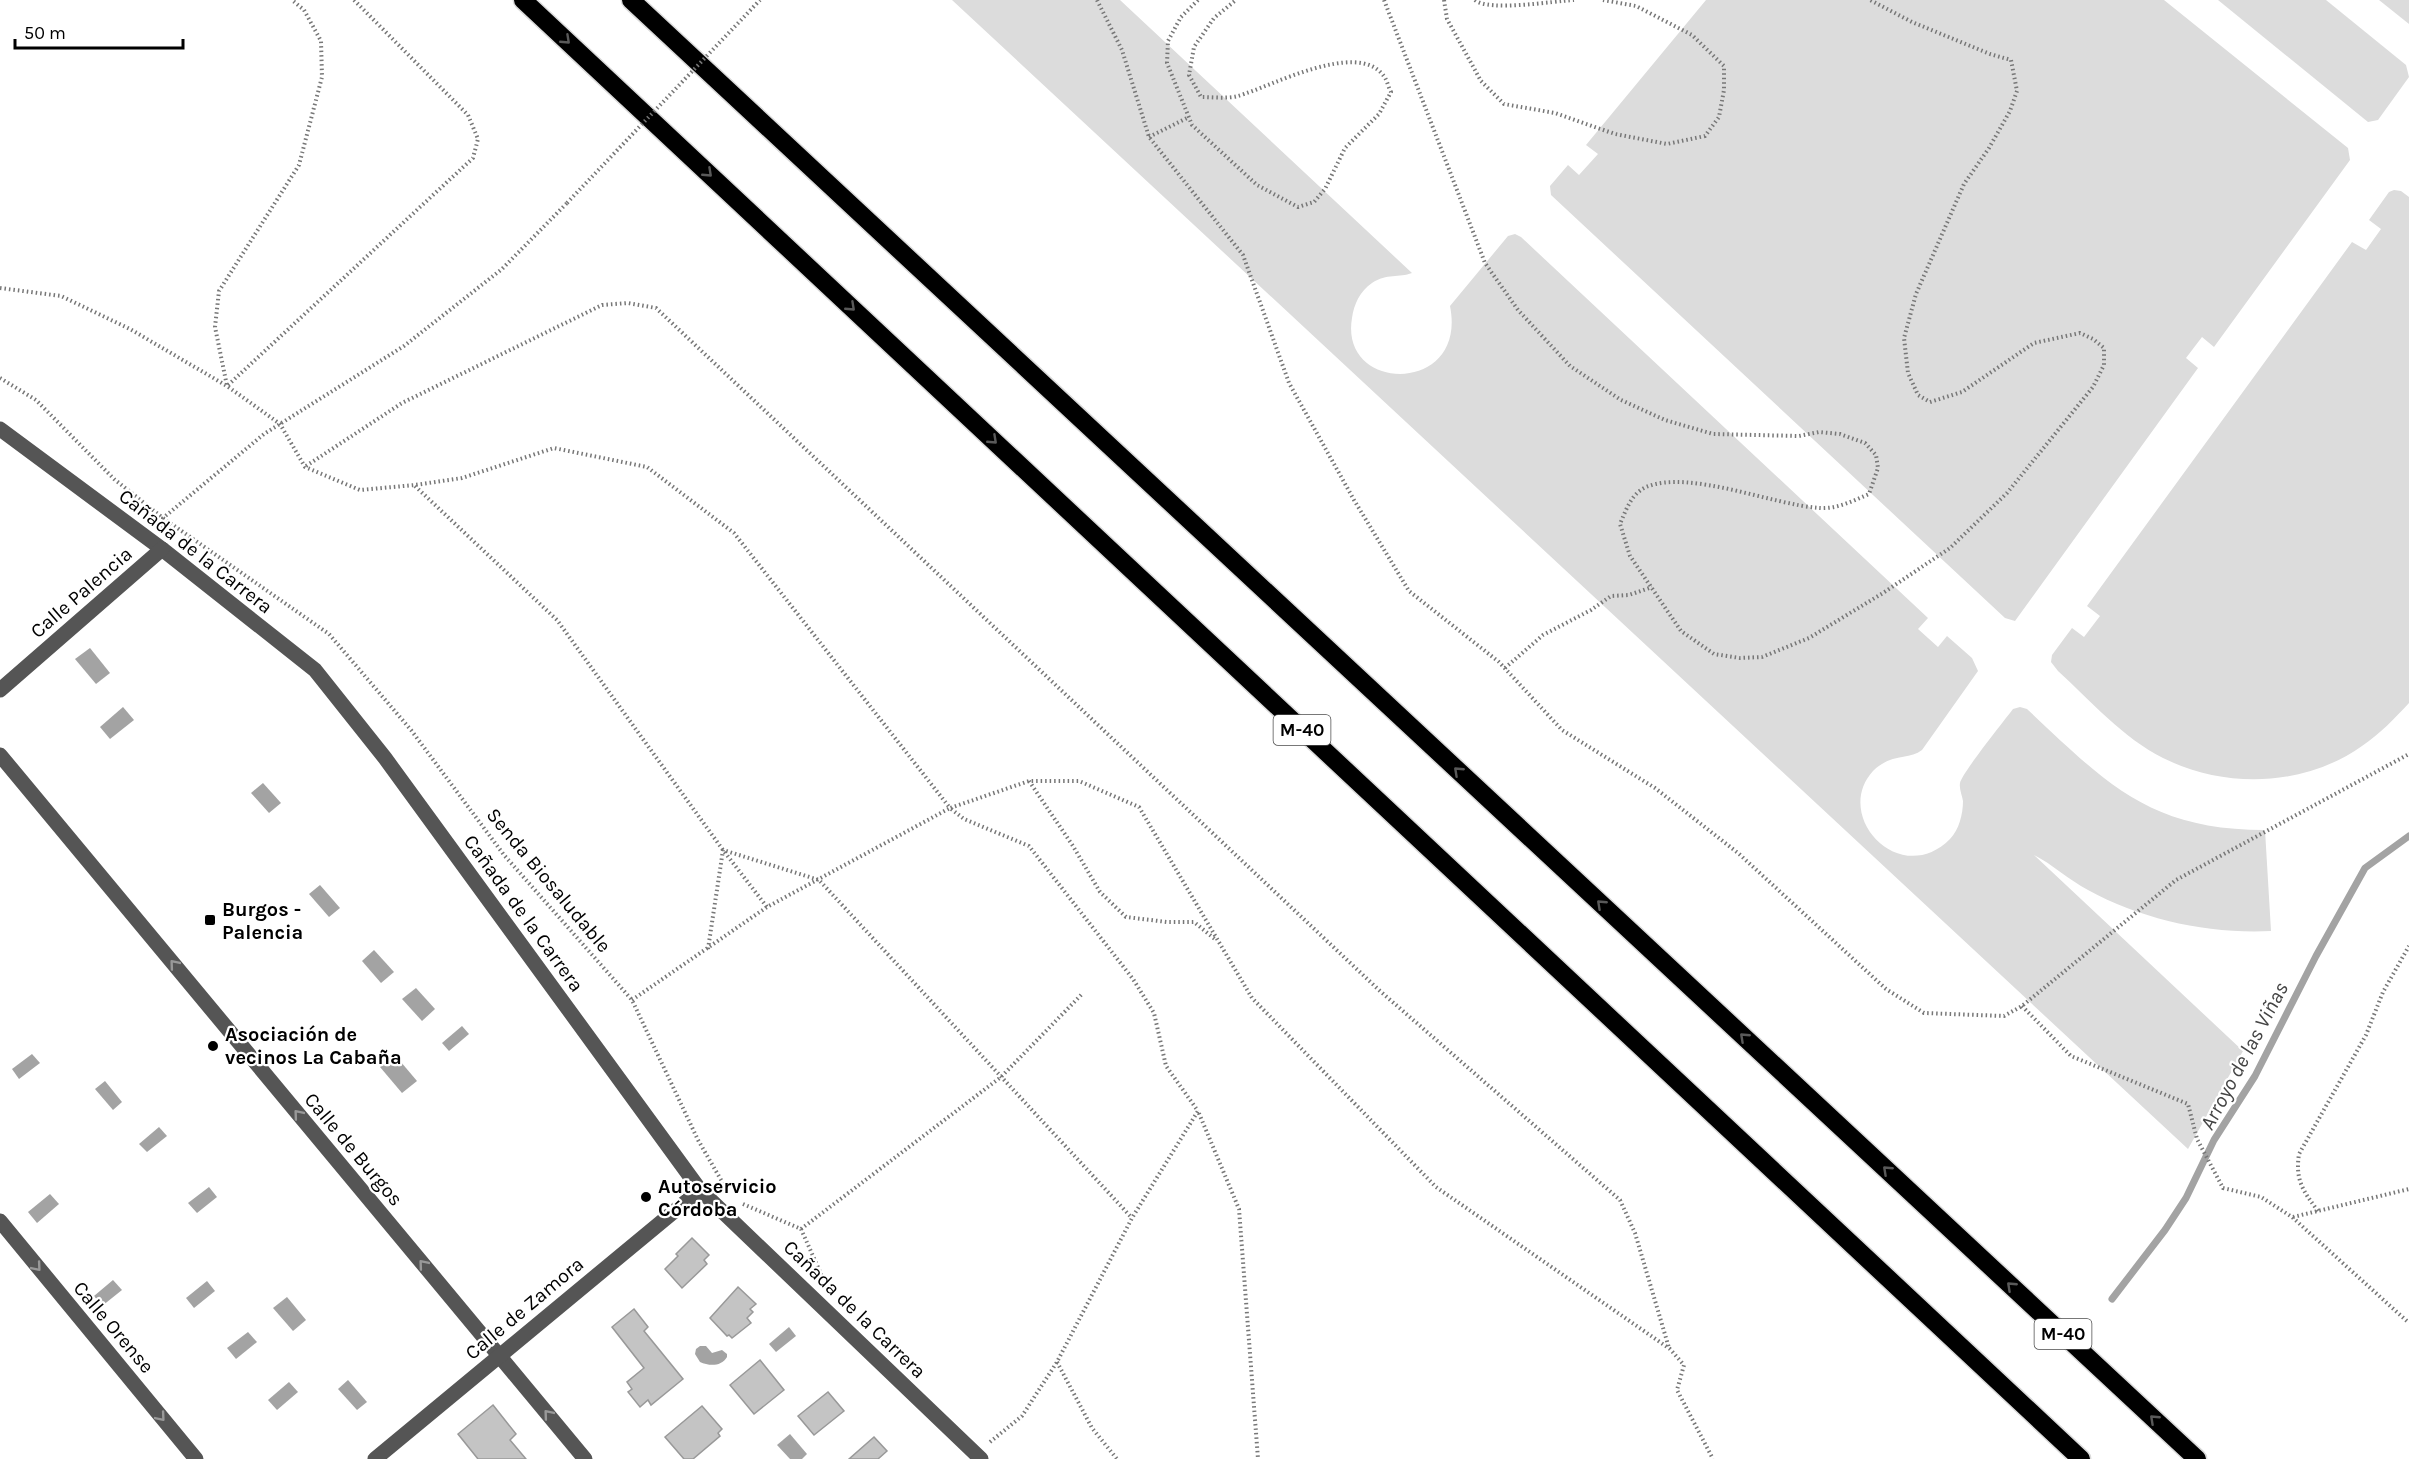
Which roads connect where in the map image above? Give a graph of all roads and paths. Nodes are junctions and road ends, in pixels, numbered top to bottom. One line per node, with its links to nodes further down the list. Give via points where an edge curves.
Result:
1 (292, 0): 19 (path, via 304,10 321,41 322,76 299,165 219,291 215,327)
2 (354, 0): 19 (path, via 468,115 478,139 473,158)
3 (523, 0): 65 (highway, M-40, one-way to 65)
4 (631, 0): 66 (highway, M-40, one-way to 4)
5 (760, 0): 20 (path, bridge, via 502,269 404,346)
6 (1097, 0): 16 (path, via 1122,50)
7 (1198, 0): 15 (path, via 1181,17 1168,41 1167,63)
8 (1236, 0): 15 (path, via 1214,18 1194,47 1189,75 1201,97 1236,97 1304,71 1347,62 1371,66 1383,74 1391,92 1379,114 1345,148 1325,189 1314,202 1298,207 1257,185 1192,125)
9 (1384, 0): 26 (path, via 1485,263 1518,310 1570,366 1622,400 1665,420 1713,434 1840,434 1865,443 1875,455 1878,468 1869,494 1830,507 1695,483 1668,482 1645,488 1630,500 1620,524 1630,556)
10 (1444, 0): 13 (path, via 1447,19 1480,81 1504,104 1555,112 1615,134 1667,144 1705,136 1719,117 1724,66 1692,35 1636,6)
11 (1475, 0): 12 (path, via 1495,5)
12 (1574, 0)
13 (1603, 0)
14 (1870, 0): 26 (path, via 1912,22 2011,60 2017,91 2010,111 1964,184 1916,294 1904,338 1908,373 1918,395 1930,402 1962,393 2034,343 2080,333 2104,348 2104,365 2093,387 2007,493 1950,548 1809,638 1762,657 1714,654 1681,631)
15 (1189, 117): 16 (path)
16 (1149, 137): 27 (path, via 1243,255 1289,384 1409,591)
17 (0, 288): 19 (path, via 60,296 130,329)
18 (0, 378): 24 (path, Senda Biosaludable, via 36,400 114,479)
19 (227, 387): 20 (path)
20 (280, 424): 22 (path); 24 (path)
21 (0, 429): 25 (street, Cañada de la Carrera)
22 (305, 467): 23 (path, via 360,490); 55 (path, via 402,403 602,305 628,303 656,308 1380,991 1620,1200 1635,1233)
23 (414, 485): 32 (path, via 462,478 554,448 647,467 734,533); 33 (path, via 557,620)
24 (163, 518): 25 (path); 40 (path, Senda Biosaludable, via 329,634 411,730 504,855)
25 (162, 549): 28 (street, Calle Palencia); 45 (street, Cañada de la Carrera, via 315,670 385,758)
26 (1652, 587): 27 (path, via 1611,596 1543,635)
27 (1505, 668): 41 (path, via 1562,730 1655,788 1738,853 1886,989 1924,1013 2004,1016)
28 (0, 690)
29 (2409, 754): 41 (path, via 2176,880)
30 (0, 755): 56 (street, Calle de Burgos, one-way to 30)
31 (1029, 782): 32 (path); 36 (path, via 1100,892 1126,918 1194,922); 36 (path, via 1079,782 1139,807)
32 (950, 808): 34 (path); 43 (path, via 964,819 1029,846 1154,1013 1166,1066)
33 (723, 850): 34 (path); 35 (path); 38 (path)
34 (819, 880): 35 (path); 42 (path)
35 (767, 907): 38 (path)
36 (1219, 943): 55 (path, via 1252,998 1436,1187)
37 (2409, 946): 48 (path, via 2383,992 2366,1035 2299,1154 2296,1171 2305,1196)
38 (708, 949): 40 (path)
39 (1083, 993): 42 (path)
40 (632, 1000): 46 (path, Senda Biosaludable, via 698,1140)
41 (2022, 1006): 49 (path, via 2071,1056 2188,1104 2198,1139 2223,1188 2261,1197)
42 (1001, 1077): 50 (path); 52 (path)
43 (1198, 1111): 50 (path); 63 (path, via 1239,1209)
44 (2409, 1189): 48 (path)
45 (699, 1190): 56 (street, Calle de Zamora); 58 (street, Cañada de la Carrera)
46 (727, 1190)
47 (733, 1200): 52 (path)
48 (2318, 1211): 49 (path)
49 (2292, 1217): 54 (path)
50 (1132, 1218): 57 (path)
51 (0, 1221): 59 (street, Calle Orense, one-way to 59)
52 (801, 1229): 53 (path)
53 (825, 1284)
54 (2409, 1323)
55 (1670, 1349): 64 (path, via 1684,1365 1677,1390)
56 (499, 1356): 60 (street, Calle de Zamora); 61 (street, Calle de Burgos, one-way to 56)
57 (1057, 1362): 58 (path, via 1022,1416); 62 (path, via 1092,1428)
58 (983, 1453)
59 (196, 1459)
60 (375, 1459)
61 (585, 1459)
62 (1117, 1459)
63 (1258, 1459)
64 (1713, 1459)
65 (2082, 1459)
66 (2197, 1459)

